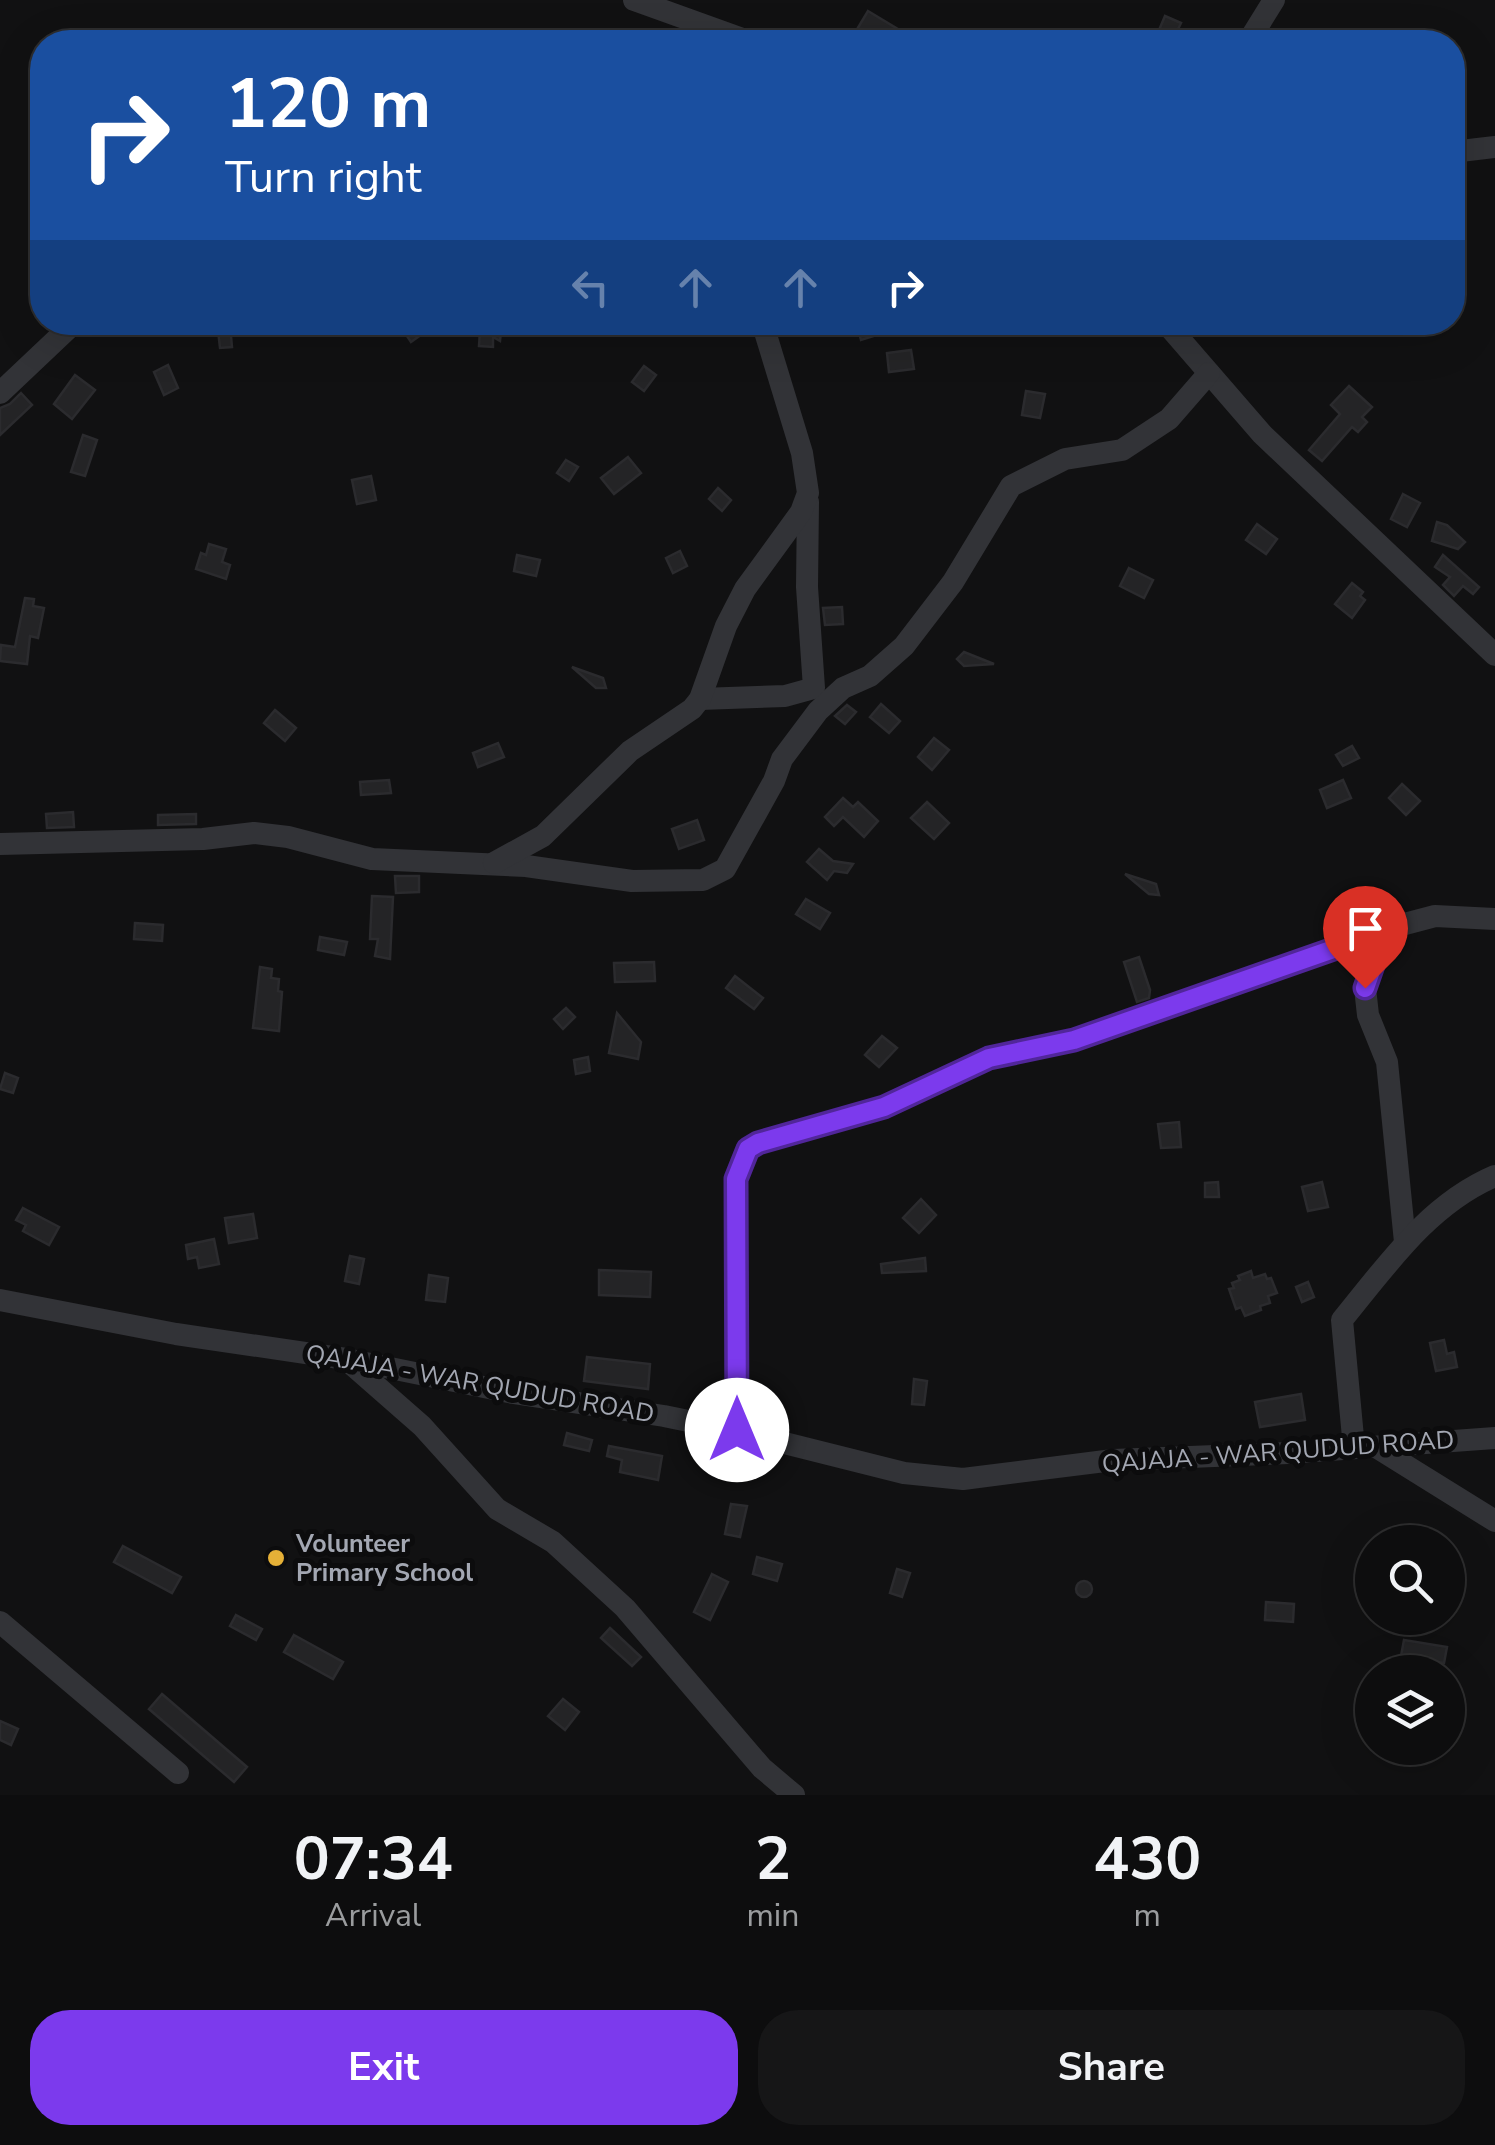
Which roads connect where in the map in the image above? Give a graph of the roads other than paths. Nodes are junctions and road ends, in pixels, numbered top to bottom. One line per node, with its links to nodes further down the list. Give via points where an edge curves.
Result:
1 (634, 0): 3 (street)
2 (1274, 0): 4 (street)
3 (718, 30)
4 (1255, 30)
5 (1495, 147): 6 (street)
6 (1465, 150)
7 (62, 335): 11 (street)
8 (766, 335): 12 (street)
9 (1177, 335): 10 (street)
10 (1209, 373): 13 (street, via 1262,434); 15 (street, via 1170,418 1122,450 1065,459 1012,486 904,646 870,676)
11 (0, 392)
12 (808, 493): 14 (street); 16 (street, via 745,589)
13 (1495, 655)
14 (814, 688): 15 (street); 16 (street, via 785,696)
15 (843, 688): 18 (street, via 782,759 724,870 702,880 632,881)
16 (700, 699): 18 (street, via 630,750 543,836)
17 (0, 844): 18 (street, via 254,832 372,859)
18 (491, 865)
19 (1495, 919): 20 (street, via 1436,916)
20 (1385, 931): 22 (street, via 1365,988 1368,1015 1388,1062); 25 (street, via 1074,1040 989,1058 884,1107 748,1149 736,1179)
21 (1495, 1176): 22 (street, via 1449,1202)
22 (1405, 1242): 27 (street, via 1342,1320)
23 (0, 1300): 24 (street, QAJAJA - WAR QUDUD ROAD)
24 (346, 1359): 25 (street, QAJAJA - WAR QUDUD ROAD); 31 (street, via 422,1426 496,1509 552,1542 625,1608 762,1768)
25 (737, 1430): 27 (street, QAJAJA - WAR QUDUD ROAD, via 904,1473 962,1478 1113,1460)
26 (1495, 1438): 27 (street, QAJAJA - WAR QUDUD ROAD)
27 (1365, 1448): 28 (street)
28 (1495, 1521)
29 (0, 1622): 30 (street)
30 (178, 1772)
31 (794, 1795)

